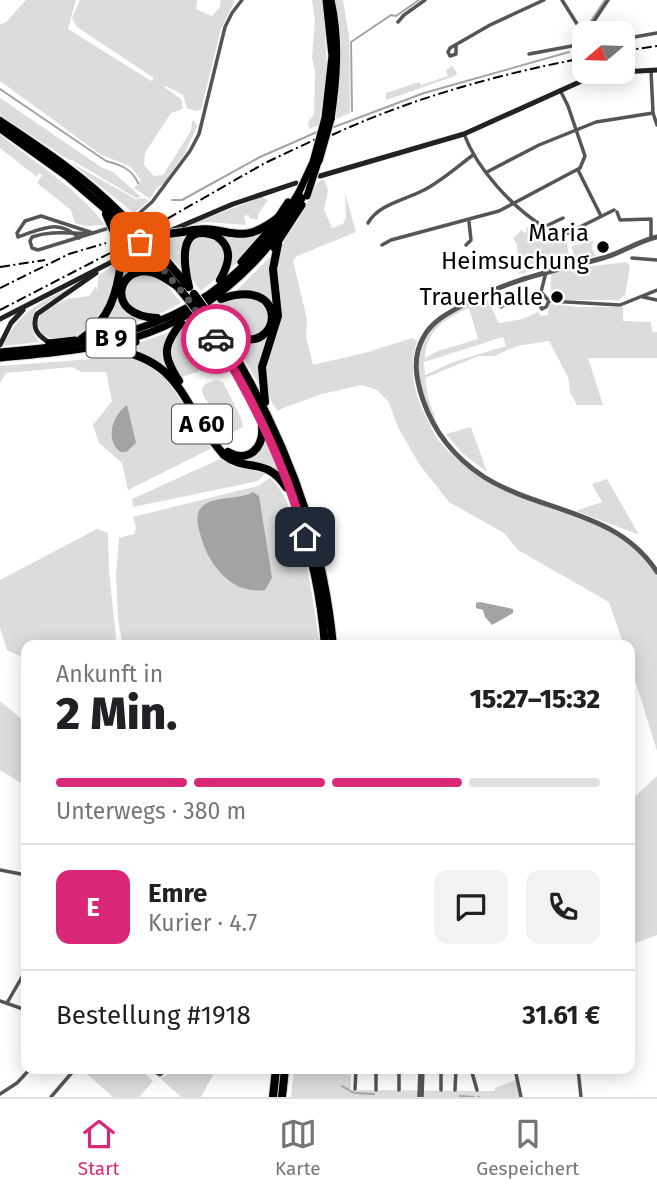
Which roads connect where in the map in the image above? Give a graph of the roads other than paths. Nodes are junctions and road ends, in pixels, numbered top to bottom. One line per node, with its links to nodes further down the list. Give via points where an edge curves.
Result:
1 (242, 0): 36 (street, via 225,27 199,134 152,202)
2 (326, 0): 19 (highway, via 332,56)
3 (331, 0): 19 (highway, via 337,68)
4 (425, 0): 10 (street)
5 (544, 0): 13 (street)
6 (562, 0): 8 (street)
7 (608, 0): 9 (street)
8 (576, 21)
9 (594, 21)
10 (398, 22)
11 (657, 33): 12 (street)
12 (635, 37)
13 (456, 45)
14 (572, 46): 15 (street)
15 (529, 54)
16 (654, 70): 17 (main road, via 598,76); 18 (street)
17 (559, 89): 23 (street); 24 (main road)
18 (653, 113): 21 (street); 23 (street, via 608,119)
19 (328, 118): 26 (highway, bridge)
20 (0, 121): 32 (highway, A 60, via 102,195)
21 (657, 125)
22 (0, 128): 32 (highway, A 60)
23 (575, 130): 27 (street, via 586,156); 28 (street)
24 (464, 134): 25 (street); 29 (main road)
25 (473, 155): 28 (street); 38 (street, via 425,190 386,206)
26 (316, 162): 30 (highway, bridge); 30 (highway, bridge)
27 (578, 170): 31 (street); 33 (street)
28 (487, 172): 31 (street)
29 (320, 176)
30 (300, 191): 34 (highway); 41 (main road, via 233,204); 46 (highway, via 297,216); 71 (highway, B 9, via 278,227 249,260 208,295 173,315 108,339); 72 (highway, B 9, via 285,225 255,263 183,317 121,341)
31 (512, 202): 35 (street, via 544,227); 37 (street)
32 (110, 212): 36 (highway, A 60, bridge); 49 (highway, A 60, bridge); 68 (highway, B 9, bridge, via 121,262 107,314)
33 (601, 216): 43 (street); 45 (street, via 615,211 620,220 650,218)
34 (278, 217): 36 (highway, A 60, bridge, via 263,229 236,235 204,228 159,235); 54 (highway, via 258,244)
35 (563, 218)
36 (133, 219): 49 (highway, A 60, bridge)
37 (468, 220): 47 (street); 48 (street, via 471,240)
38 (368, 223)
39 (73, 225): 42 (street); 44 (street); 44 (street, via 38,216 25,221 17,233 18,237 55,226)
40 (109, 228): 42 (street)
41 (172, 230)
42 (93, 233): 44 (street)
43 (568, 233)
44 (79, 237): 44 (street, via 50,231 30,240 38,250)
45 (654, 238): 53 (street, via 610,256)
46 (278, 244): 58 (highway); 73 (highway, B 9, via 272,269 278,316 262,367)
47 (382, 245)
48 (466, 245)
49 (145, 248): 52 (main road); 56 (highway, A 60)
50 (632, 258): 51 (street)
51 (657, 260)
52 (103, 267): 61 (main road); 69 (main road, via 39,312 36,330)
53 (545, 272): 60 (street, via 541,292); 75 (street, via 491,289 428,330 417,355 417,376 428,414 451,450 483,476 611,528 637,547)
54 (220, 280): 56 (highway, via 229,261 227,247 213,234 200,234 184,250); 64 (highway)
55 (657, 290): 57 (street)
56 (187, 292): 63 (highway, A 60, bridge); 64 (highway, A 60, via 149,271 126,280 121,295 127,309 139,316)
57 (643, 297): 59 (street); 60 (street, via 616,305)
58 (221, 299): 66 (highway); 67 (highway, A 60, via 243,293 259,296 270,307 272,321 263,335 248,340)
59 (657, 300)
60 (549, 301): 62 (street, via 543,309 530,295)
61 (34, 302): 65 (main road); 71 (main road, via 18,315)
62 (501, 307)
63 (205, 315): 67 (highway, A 60); 73 (highway, A 60)
64 (157, 317): 68 (highway)
65 (0, 319)
66 (181, 323): 70 (highway); 73 (highway, B 9, via 168,342 167,359 222,447 239,457 253,453 261,441)
67 (215, 323): 73 (highway, A 60, via 237,357)
68 (81, 339): 69 (highway)
69 (50, 343): 71 (highway)
70 (111, 349): 72 (highway); 74 (highway, A 60, via 133,352 158,366 178,387 221,453 274,472)
71 (0, 352): 72 (highway, B 9)
72 (37, 355)
73 (264, 416): 74 (highway, A 60); 77 (highway, A 60, via 292,472 312,532)
74 (293, 498): 76 (highway, A 60, via 314,573)
75 (657, 572)
76 (324, 640)
77 (332, 640)
78 (0, 870): 79 (street)
79 (21, 874)
80 (21, 979): 82 (street)
81 (0, 1002): 82 (street)
82 (7, 1003): 83 (street)
83 (21, 1008)
84 (25, 1074): 103 (street)
85 (71, 1074): 104 (street)
86 (276, 1074): 105 (highway)
87 (284, 1074): 106 (highway)
88 (356, 1074): 97 (street)
89 (376, 1074): 98 (street)
90 (399, 1074): 99 (street)
91 (421, 1074): 107 (street)
92 (441, 1074): 100 (street)
93 (456, 1074): 101 (street)
94 (472, 1074): 102 (street)
95 (516, 1074): 108 (street)
96 (579, 1074): 109 (street)
97 (355, 1089)
98 (376, 1090)
99 (400, 1090)
100 (441, 1090)
101 (456, 1090)
102 (477, 1090)
103 (0, 1094)
104 (51, 1097)
105 (274, 1097)
106 (282, 1097)
107 (421, 1097)
108 (521, 1097)
109 (581, 1097)

